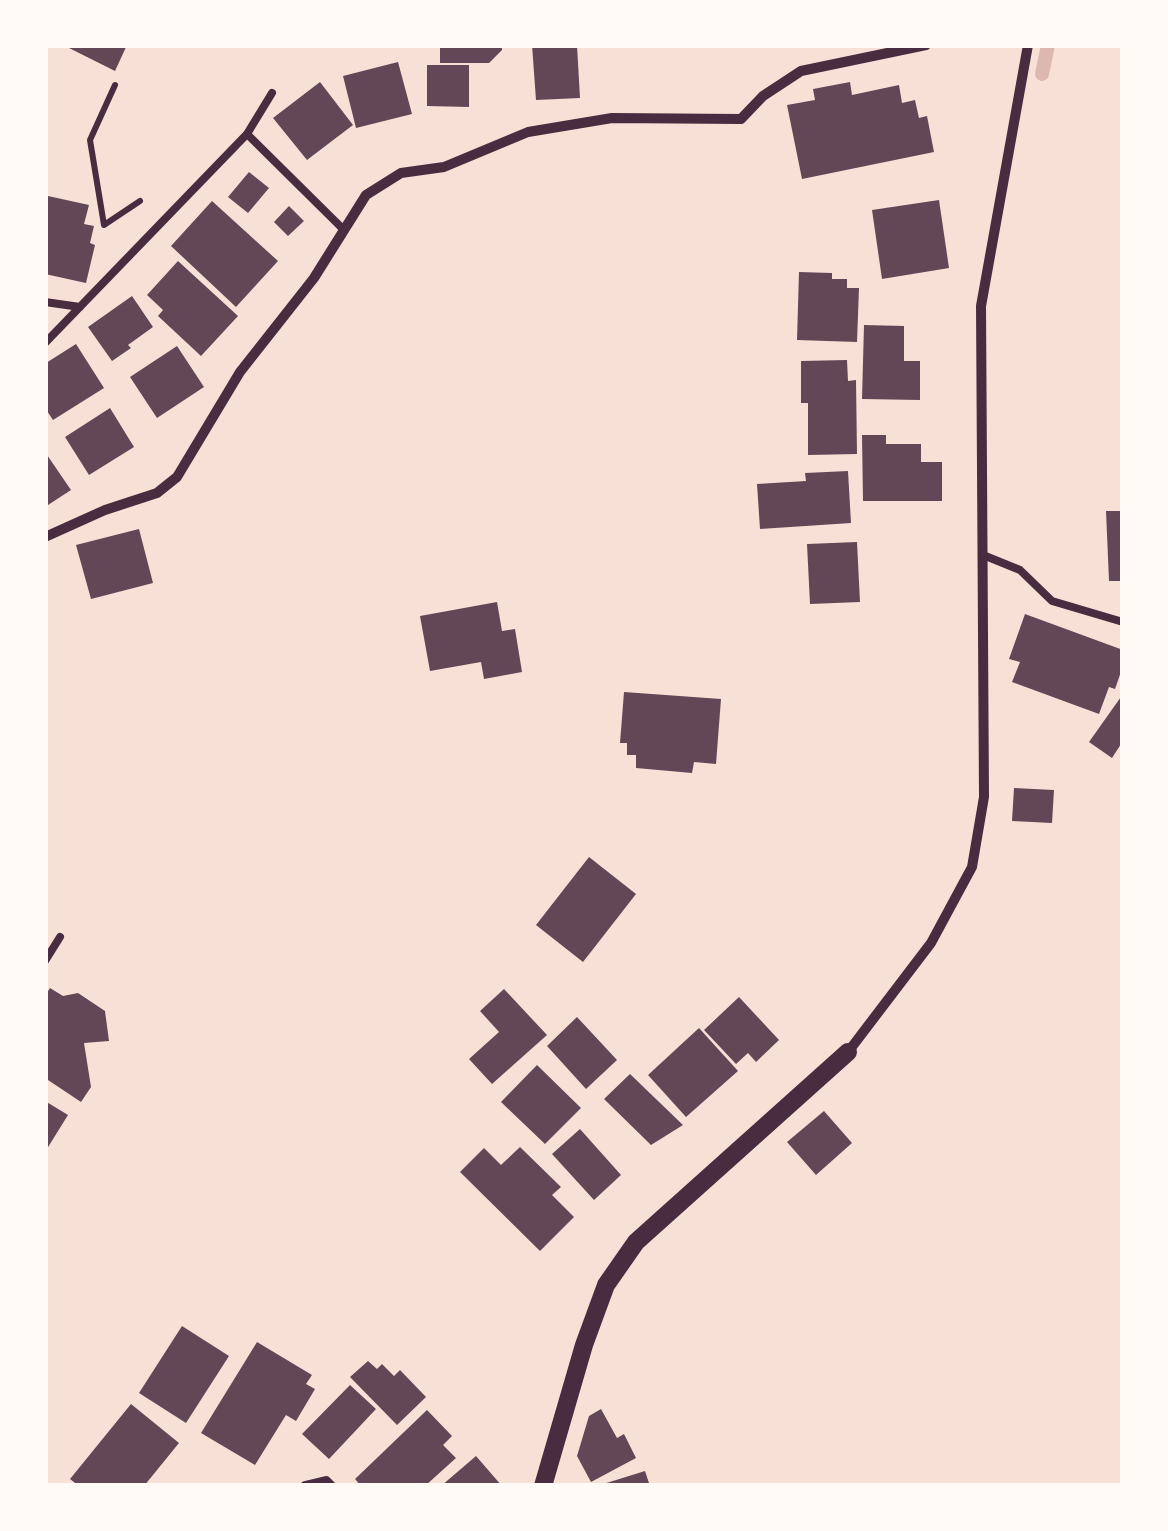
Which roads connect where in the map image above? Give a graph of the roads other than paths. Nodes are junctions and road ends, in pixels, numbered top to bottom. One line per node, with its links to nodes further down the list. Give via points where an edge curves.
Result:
1 (926, 45): 5 (street, via 801,70 741,118 612,118 528,132 444,168 401,174 366,195)
2 (1028, 45): 10 (street, via 981,306)
3 (272, 93): 4 (lane)
4 (247, 134): 5 (lane); 7 (lane)
5 (344, 230): 9 (street, via 240,372 177,477 157,493)
6 (45, 302): 7 (lane)
7 (81, 307): 8 (lane)
8 (45, 344)
9 (45, 537)
10 (983, 555): 11 (lane, via 1020,570 1052,601); 14 (street, via 984,798 972,866 930,943)
11 (1123, 622)
12 (60, 937): 13 (lane)
13 (45, 960)
14 (848, 1052): 17 (street, via 636,1242 616,1270 584,1345)
15 (305, 1486): 16 (street)
16 (331, 1486)
17 (543, 1486)

